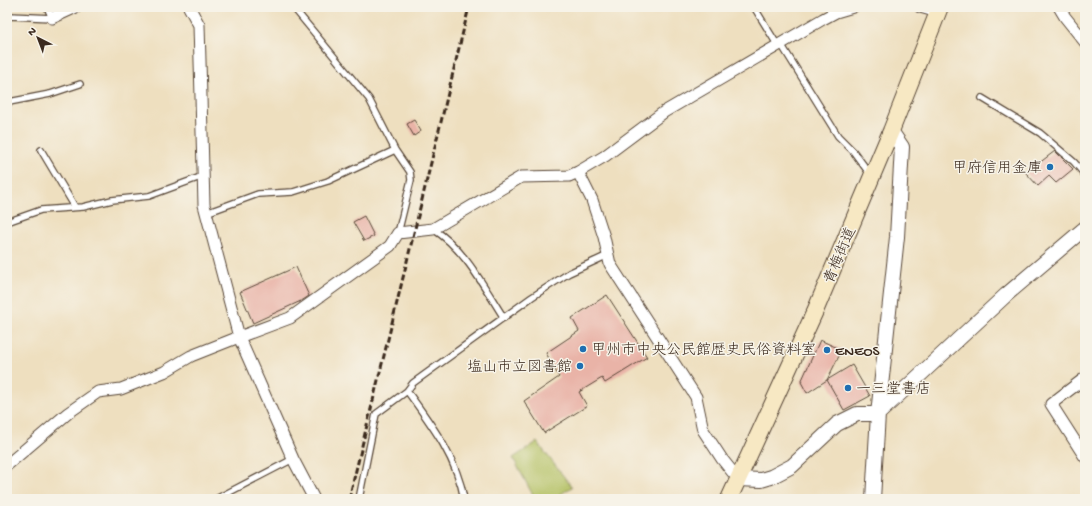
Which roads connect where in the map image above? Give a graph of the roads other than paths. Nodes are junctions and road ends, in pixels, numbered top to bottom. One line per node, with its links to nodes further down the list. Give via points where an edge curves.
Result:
1 (47, 7): 11 (lane)
2 (76, 7): 11 (street)
3 (189, 7): 22 (street, via 199,25)
4 (292, 7): 19 (lane, via 369,98)
5 (754, 7): 13 (lane)
6 (853, 7): 13 (street, via 836,12)
7 (920, 7): 9 (street)
8 (1059, 7): 12 (street)
9 (939, 10): 17 (main road, 青梅街道)
10 (7, 17): 11 (lane)
11 (52, 18)
12 (1085, 42)
13 (779, 45): 20 (street, via 664,112 606,156); 23 (lane, via 838,136)
14 (80, 84): 15 (lane, via 50,94 9,102)
15 (7, 98)
16 (982, 98): 21 (lane, via 1040,133)
17 (891, 131): 23 (main road, 青梅街道); 35 (street, via 902,147 897,237)
18 (41, 150): 24 (lane)
19 (395, 150): 25 (lane, via 328,182 293,192 258,194); 29 (lane, via 410,172 411,180)
20 (578, 172): 28 (street, via 569,176 521,177); 30 (street, via 592,200)
21 (1085, 175)
22 (203, 176): 24 (lane, via 149,196); 25 (street)
23 (872, 176): 39 (main road, 青梅街道, via 816,309)
24 (75, 207): 26 (lane, via 41,210)
25 (206, 213): 32 (street)
26 (7, 222)
27 (1085, 228): 35 (street, via 1006,295)
28 (432, 229): 29 (street); 31 (lane, via 444,236 468,264)
29 (398, 233): 32 (street, via 390,246 290,318)
30 (608, 254): 31 (lane, via 569,273); 39 (street, via 610,264 696,397 703,430)
31 (504, 318): 34 (lane, via 413,383)
32 (239, 337): 37 (street); 38 (street, via 121,389 98,392 68,413)
33 (1085, 378): 36 (street, via 1051,404)
34 (407, 391): 42 (lane, via 376,414); 43 (lane, via 439,435 456,472)
35 (878, 414): 39 (street, via 857,414 837,424 792,466 771,477 761,480); 45 (street)
36 (1085, 457)
37 (293, 459): 40 (lane); 41 (street)
38 (7, 465)
39 (738, 479): 44 (main road, 青梅街道)
40 (216, 499)
41 (314, 499)
42 (359, 499)
43 (464, 499)
44 (729, 499)
45 (873, 499)

